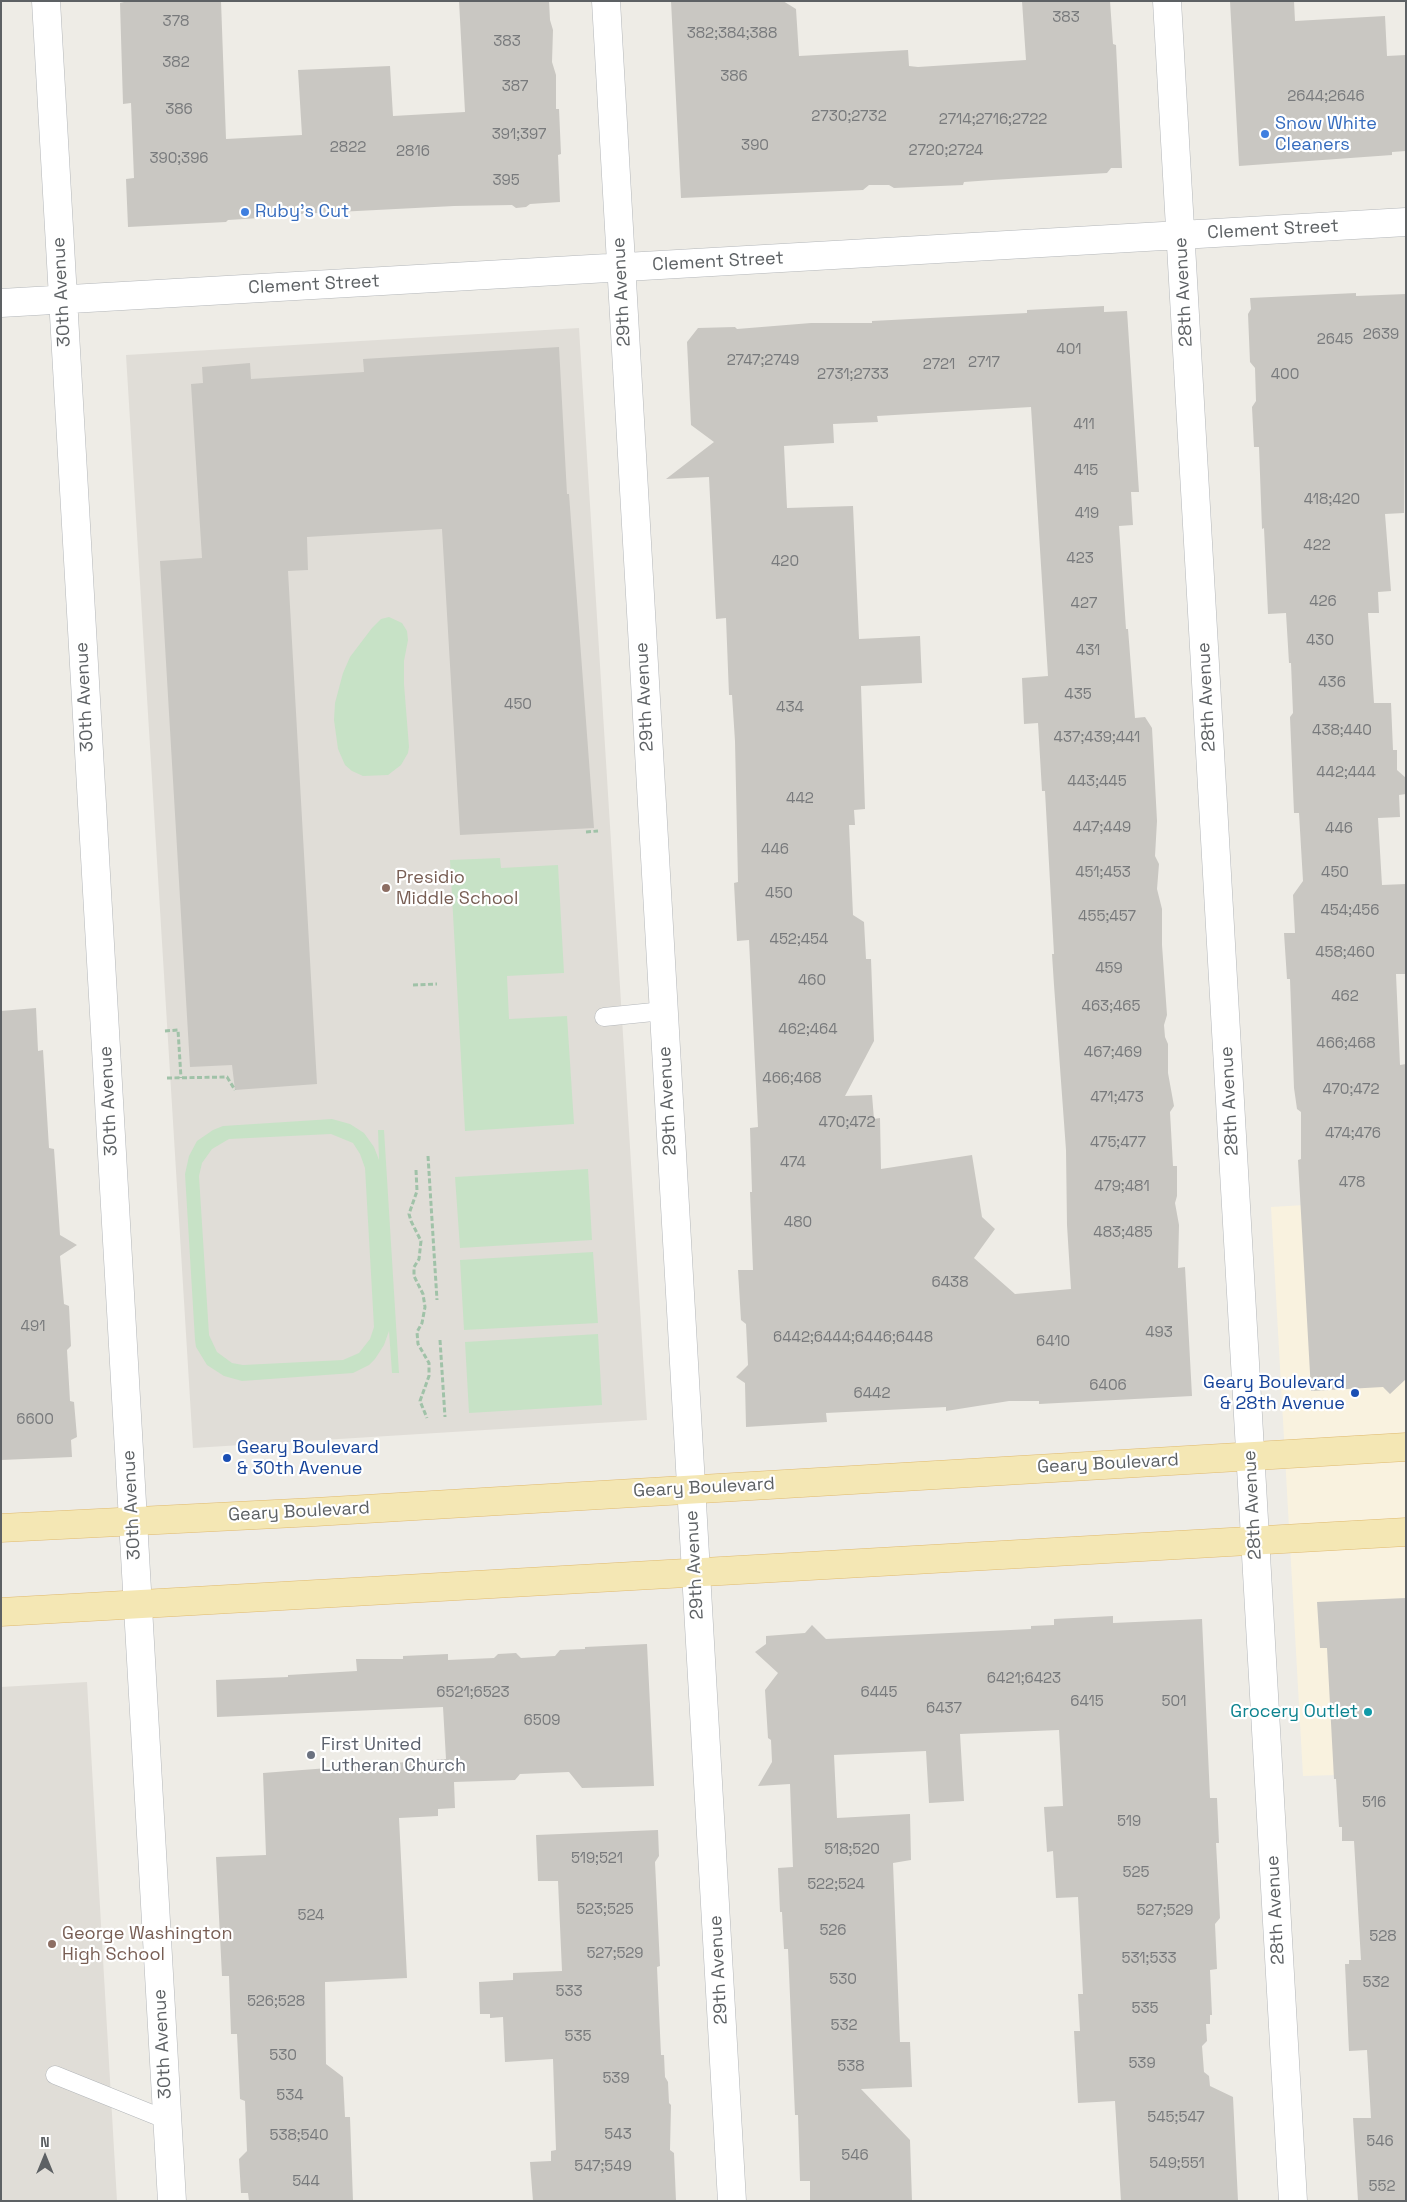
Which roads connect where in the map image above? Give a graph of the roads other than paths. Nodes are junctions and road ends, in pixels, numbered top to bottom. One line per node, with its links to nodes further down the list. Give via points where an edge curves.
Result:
1 (46, 1): 7 (street, 30th Avenue)
2 (606, 1): 6 (street, 29th Avenue)
3 (1166, 1): 5 (street, 28th Avenue)
4 (1406, 222): 5 (street, Clement Street)
5 (1180, 235): 6 (street, Clement Street); 12 (street, 28th Avenue)
6 (621, 267): 7 (street, Clement Street); 9 (street, 29th Avenue)
7 (63, 300): 8 (street, Clement Street); 14 (street, 30th Avenue)
8 (1, 302)
9 (663, 1011): 10 (lane); 13 (street, 29th Avenue)
10 (604, 1017)
11 (1406, 1447): 12 (main road, Geary Boulevard)
12 (1251, 1457): 13 (main road, Geary Boulevard); 17 (street, 28th Avenue)
13 (691, 1488): 14 (main road, Geary Boulevard); 18 (street, 29th Avenue)
14 (133, 1520): 15 (main road, Geary Boulevard); 19 (street, 30th Avenue)
15 (1, 1528)
16 (1406, 1532): 17 (main road)
17 (1255, 1541): 18 (main road); 25 (street, 28th Avenue)
18 (696, 1573): 19 (main road); 24 (street, 29th Avenue)
19 (137, 1605): 20 (main road); 22 (street, 30th Avenue)
20 (1, 1612)
21 (55, 2075): 22 (lane)
22 (167, 2120): 23 (street, 30th Avenue)
23 (172, 2201)
24 (732, 2201)
25 (1293, 2201)

